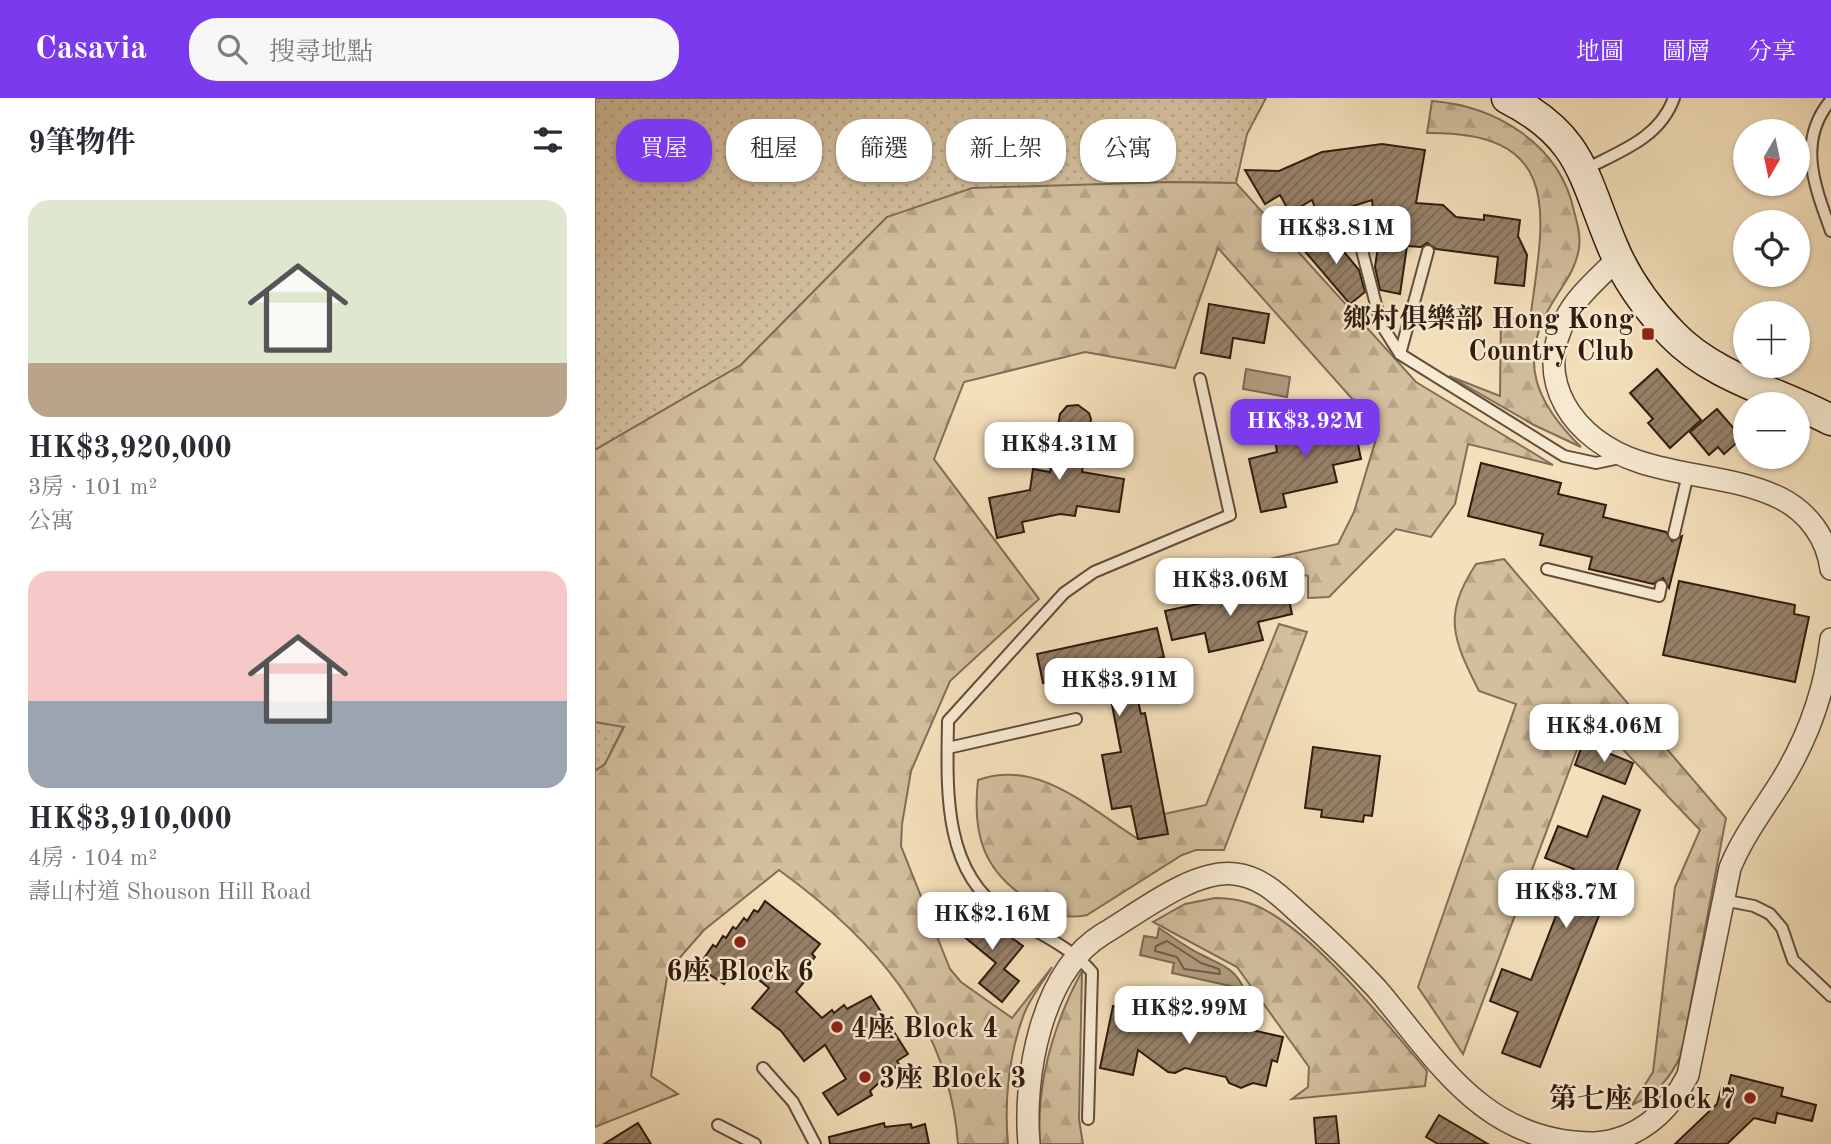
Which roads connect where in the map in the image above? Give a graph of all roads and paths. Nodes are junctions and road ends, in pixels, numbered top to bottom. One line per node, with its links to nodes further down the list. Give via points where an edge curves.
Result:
1 (1507, 98): 4 (main road, via 1549,126)
2 (1674, 98): 4 (lane, via 1647,137)
3 (1831, 100): 6 (lane, via 1814,132 1810,161)
4 (1584, 170): 8 (main road)
5 (1356, 227): 9 (lane, via 1381,324)
6 (1831, 231)
7 (1429, 251): 9 (lane)
8 (1614, 251): 11 (main road, via 1662,322 1702,359); 12 (street, via 1569,312 1557,339 1553,368 1557,390 1571,414 1593,437)
9 (1400, 354): 12 (lane, via 1565,456 1596,463)
10 (1200, 379): 20 (lane, via 1230,515 1094,572 1064,593 948,721)
11 (1831, 419)
12 (1624, 457): 13 (street)
13 (1688, 474): 14 (lane); 16 (street, via 1765,492 1791,504 1821,536)
14 (1674, 534)
15 (1547, 569): 17 (lane, via 1658,596)
16 (1831, 569)
17 (1661, 586)
18 (1831, 639): 21 (street, via 1819,705 1783,778 1737,853)
19 (1076, 719): 20 (lane)
20 (948, 748): 22 (lane, via 951,813 966,873 989,902)
21 (1723, 900): 22 (street, via 1688,1075 1658,1117 1610,1142 1536,1136 1481,1109 1445,1074 1355,965 1276,892 1250,877 1222,873 1195,880 1099,937); 23 (lane, via 1770,914 1782,928 1793,960)
22 (1078, 955): 25 (lane, via 1092,972); 29 (street, via 1057,989 1036,1049 1028,1104)
23 (1831, 996)
24 (763, 1068): 28 (lane, via 793,1102)
25 (1088, 1119)
26 (718, 1125): 27 (lane)
27 (755, 1144)
28 (815, 1144)
29 (1029, 1144)

